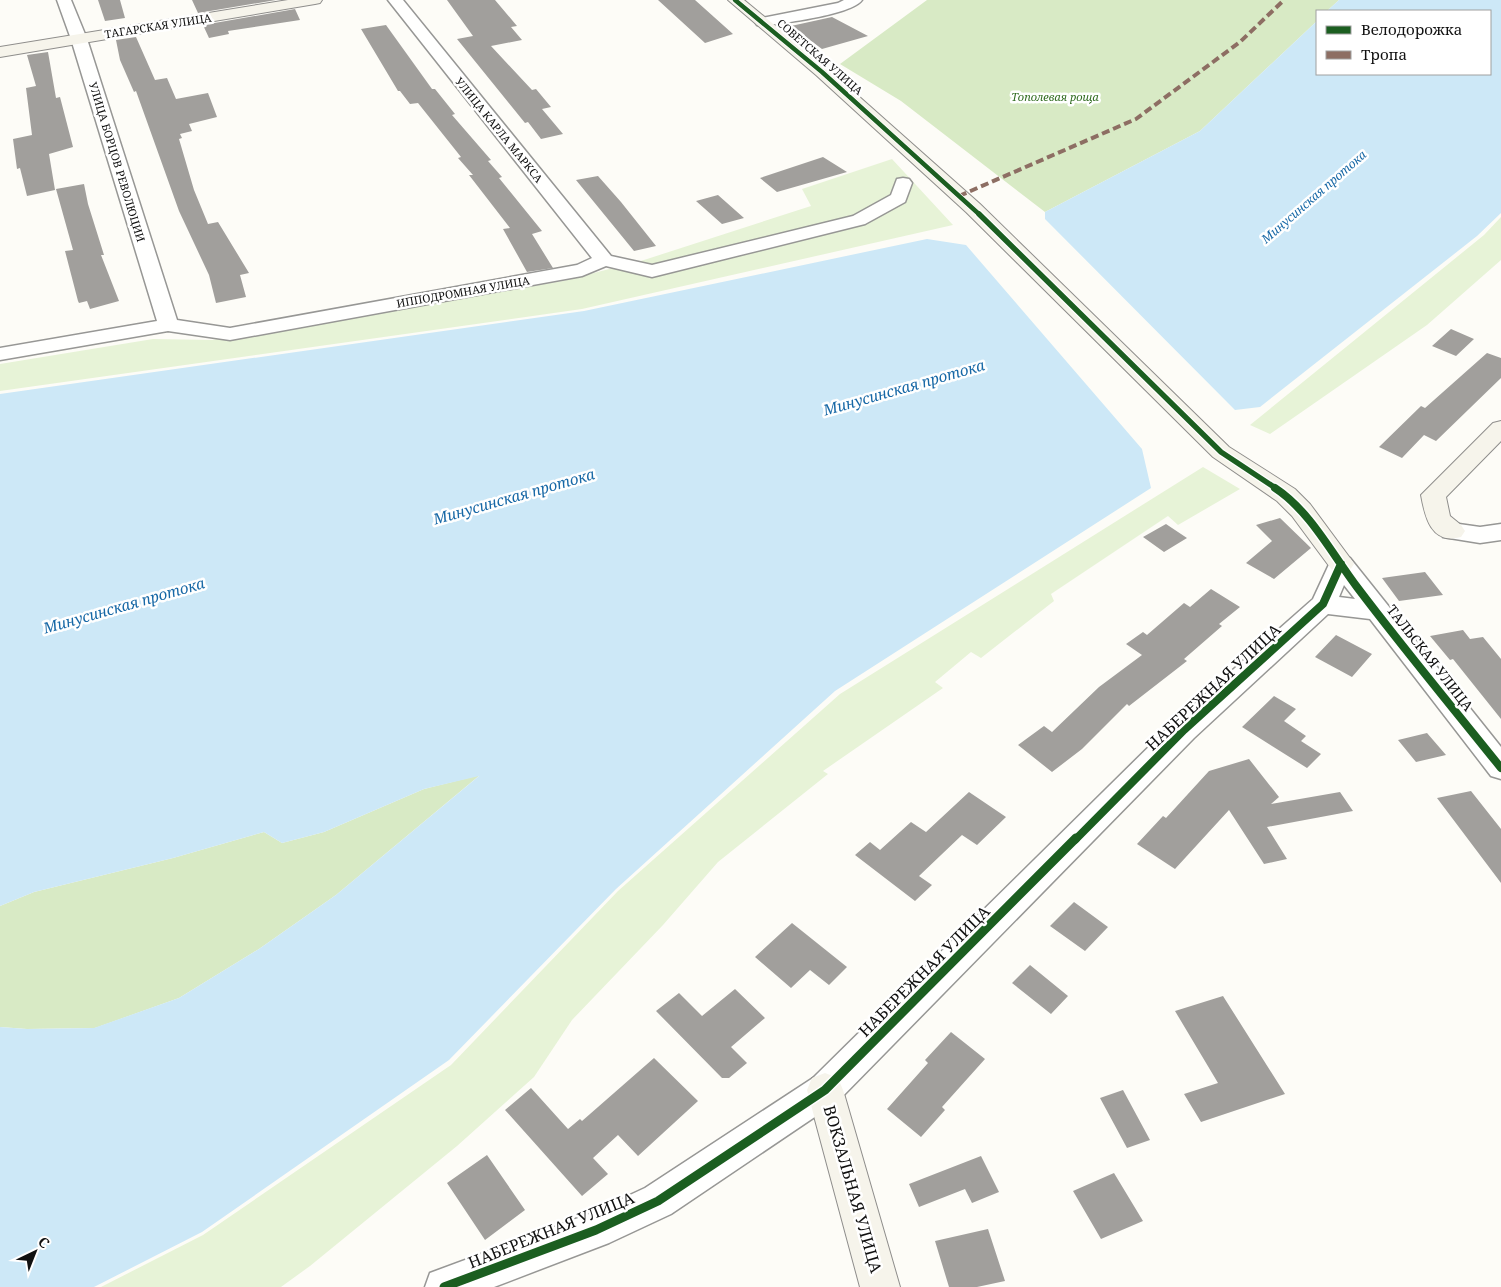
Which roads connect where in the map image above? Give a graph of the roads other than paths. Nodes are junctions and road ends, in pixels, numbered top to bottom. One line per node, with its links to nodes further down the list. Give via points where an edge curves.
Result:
1 (64, 0): 7 (street, УЛИЦА БОРЦОВ РЕВОЛЮЦИИ)
2 (315, 0): 7 (street, ТАГАРСКАЯ УЛИЦА)
3 (395, 0): 10 (street, УЛИЦА КАРЛА МАРКСА)
4 (735, 0): 6 (street, СОВЕТСКАЯ УЛИЦА)
5 (855, 0): 6 (street, via 842,6)
6 (762, 22): 16 (street, СОВЕТСКАЯ УЛИЦА, via 973,208 1221,452 1286,495 1302,510)
7 (79, 39): 8 (street, ТАГАРСКАЯ УЛИЦА); 11 (street, УЛИЦА БОРЦОВ РЕВОЛЮЦИИ)
8 (0, 52)
9 (903, 183): 10 (street, via 899,198 859,220 753,248 652,271)
10 (604, 260): 11 (street, ИППОДРОМНАЯ УЛИЦА, via 582,270 230,334)
11 (168, 325): 12 (street, ИППОДРОМНАЯ УЛИЦА)
12 (0, 354)
13 (1501, 428): 14 (street, via 1433,495 1438,520)
14 (1452, 531): 15 (street, via 1480,535)
15 (1501, 532)
16 (1341, 564): 17 (street, НАБЕРЕЖНАЯ УЛИЦА); 18 (street, ТАЛЬСКАЯ УЛИЦА)
17 (1323, 604): 18 (street); 20 (street, НАБЕРЕЖНАЯ УЛИЦА, via 1184,730)
18 (1377, 611): 19 (street, ТАЛЬСКАЯ УЛИЦА)
19 (1501, 768)
20 (825, 1090): 21 (street, НАБЕРЕЖНАЯ УЛИЦА, via 658,1201 596,1230); 22 (street, ВОКЗАЛЬНАЯ УЛИЦА)
21 (444, 1287)
22 (880, 1287)

